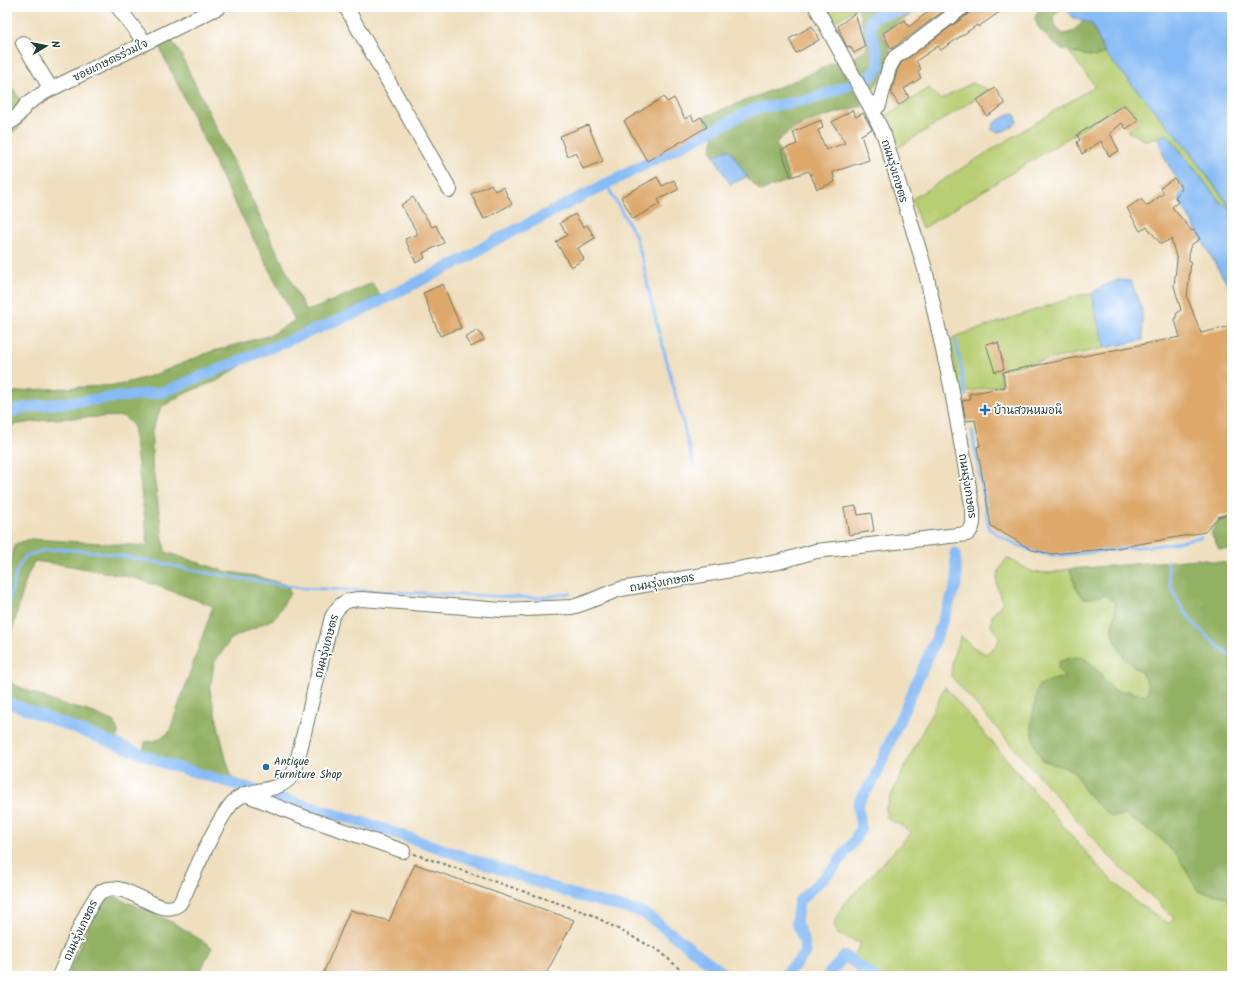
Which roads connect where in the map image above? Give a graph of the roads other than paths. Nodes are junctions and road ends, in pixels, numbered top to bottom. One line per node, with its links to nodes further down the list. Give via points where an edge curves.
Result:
1 (118, 7): 7 (street)
2 (219, 7): 7 (street, ซอยเกษตรร่วมใจ)
3 (346, 7): 11 (street)
4 (816, 7): 9 (street, ถนนรุ่งเกษตร)
5 (963, 7): 9 (street, via 895,57 889,68 879,104)
6 (23, 43): 8 (street)
7 (145, 43): 8 (street, ซอยเกษตรร่วมใจ)
8 (51, 88): 10 (street, ซอยเกษตรร่วมใจ, via 27,104 15,119)
9 (873, 112): 12 (street, ถนนรุ่งเกษตร, via 884,135 925,269 951,386 973,510 972,530 967,534 816,551 778,562 620,589 572,607 502,610 352,599 342,603 332,617 295,770 284,784)
10 (7, 124)
11 (450, 190)
12 (245, 794): 13 (street); 14 (street, ถนนรุ่งเกษตร, via 236,799 220,820 179,904 164,907 114,888 97,894)
13 (403, 851)
14 (59, 976)

